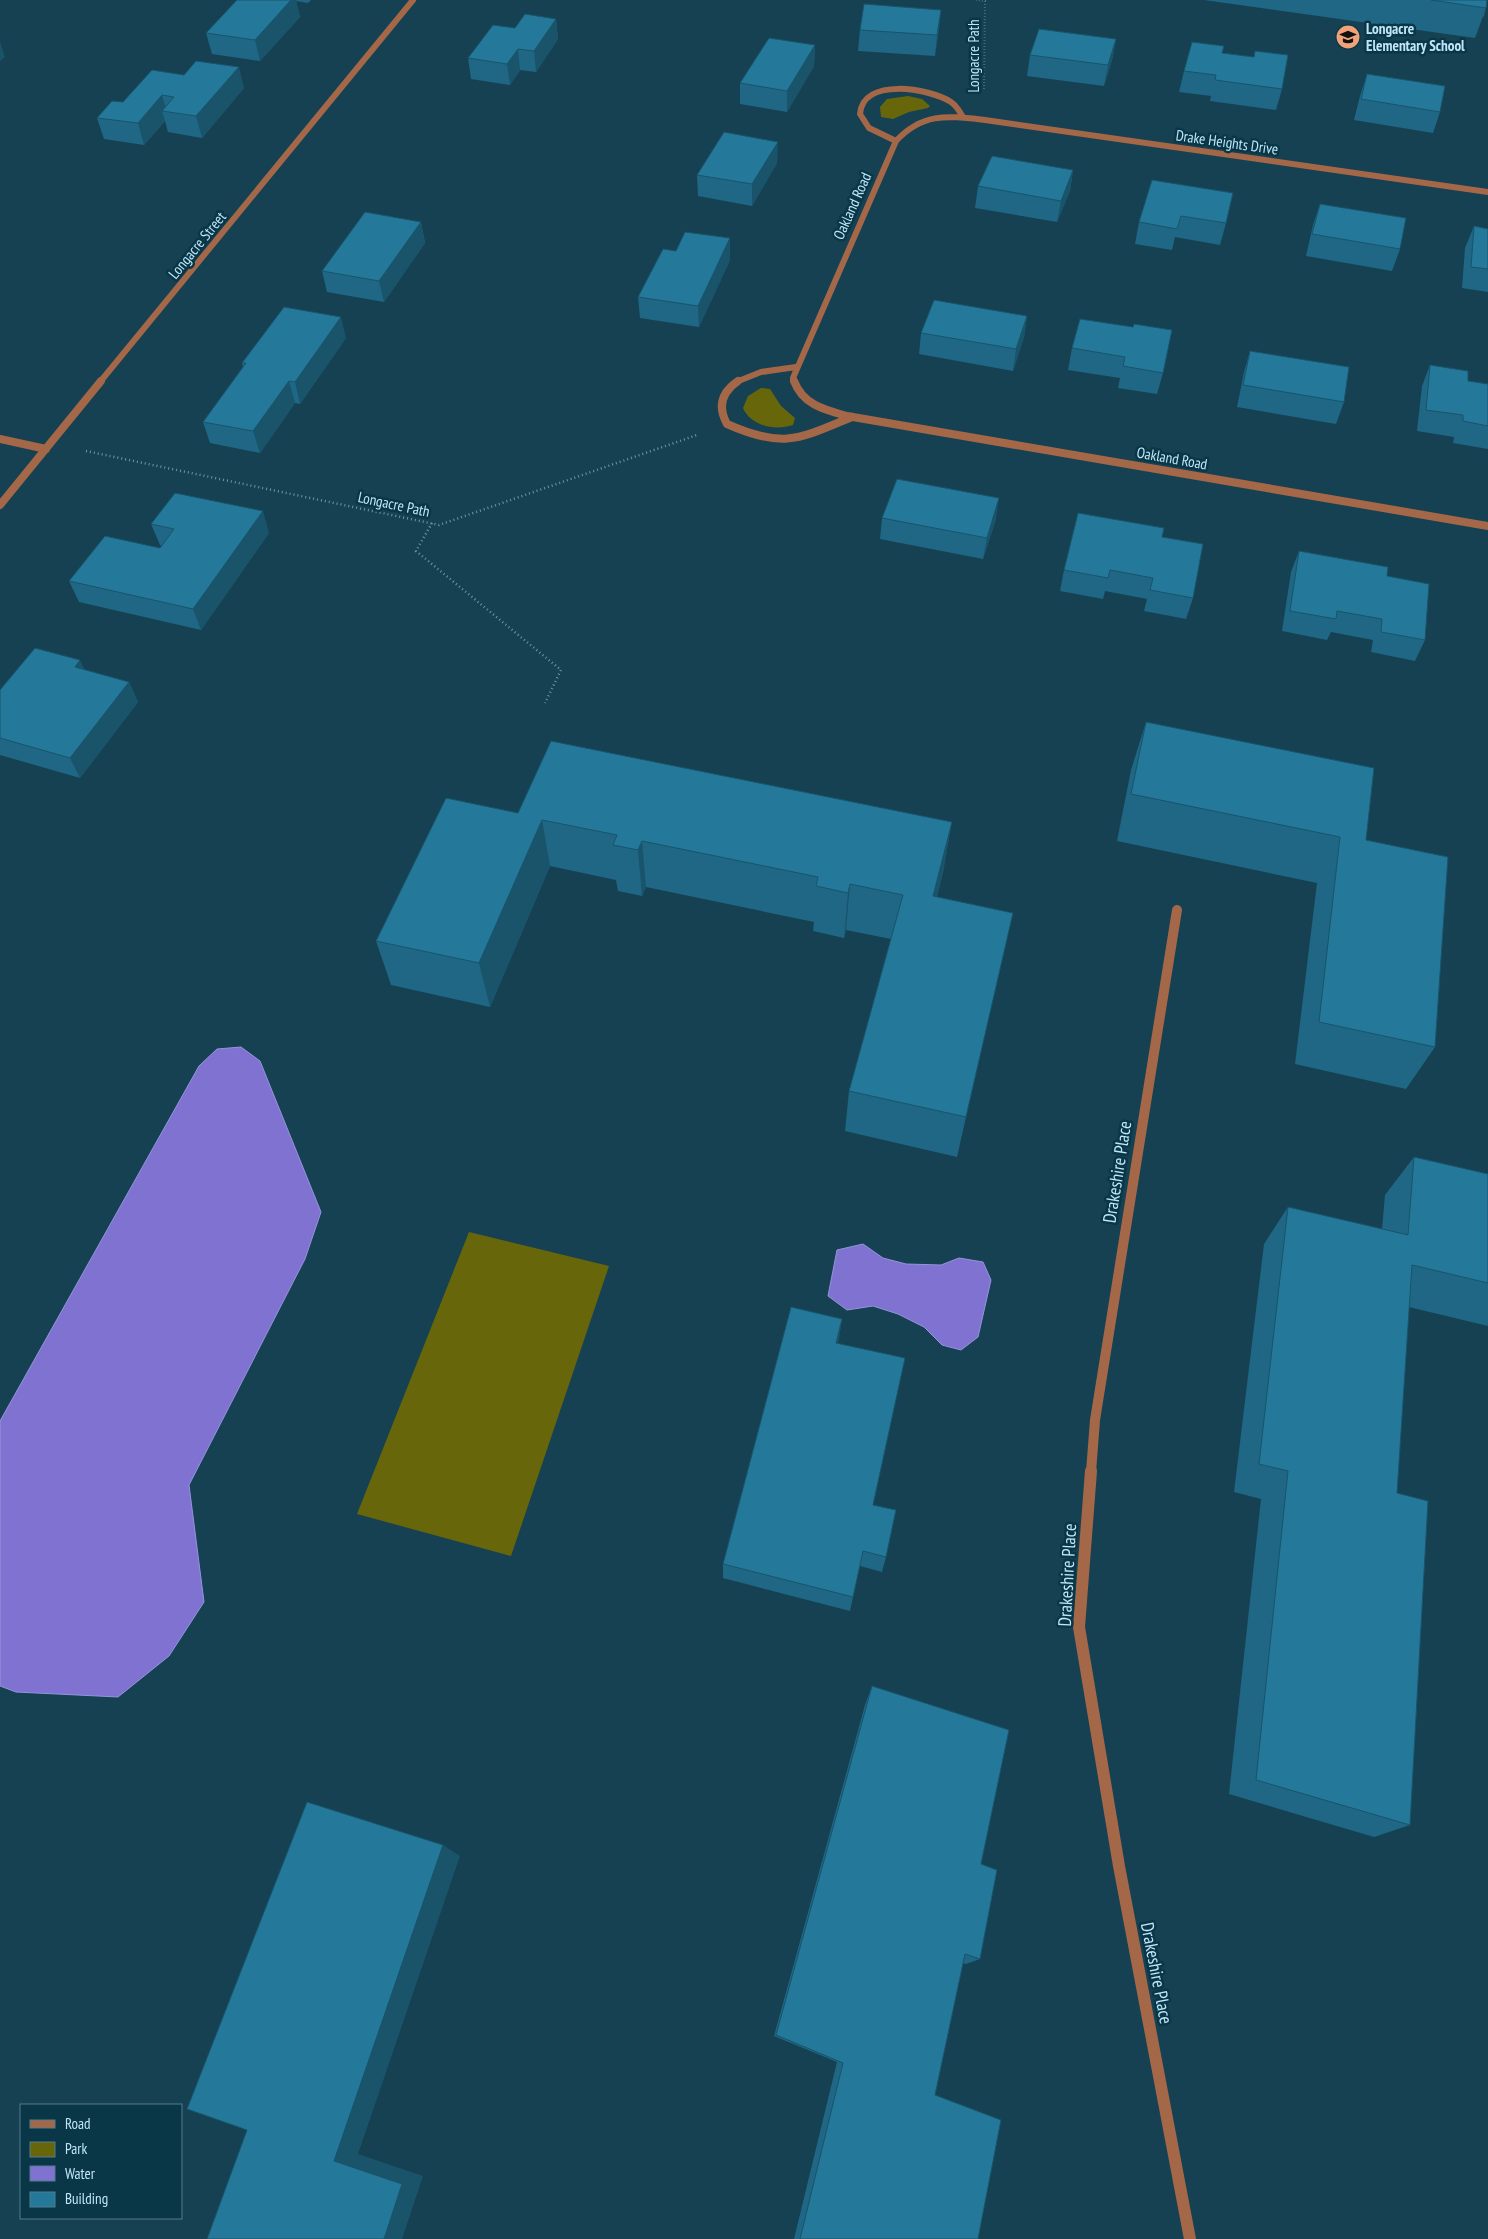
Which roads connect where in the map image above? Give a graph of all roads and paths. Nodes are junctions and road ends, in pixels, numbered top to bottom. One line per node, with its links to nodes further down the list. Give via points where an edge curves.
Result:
1 (413, 0): 14 (street, Longacre Street)
2 (976, 0): 7 (path, Longacre Path, via 985,1)
3 (1485, 0): 4 (path, via 1484,16)
4 (1477, 15)
5 (963, 117): 6 (street, Drake Heights Drive); 7 (street, Drake Heights Drive); 8 (street, via 956,106 923,91 874,92 863,101 860,114 869,128)
6 (921, 120): 8 (street, Oakland Road, via 907,127)
7 (985, 120): 9 (street, Drake Heights Drive)
8 (896, 141): 10 (street, Oakland Road)
9 (1488, 192)
10 (796, 367): 11 (street, Oakland Road, via 792,378 796,391 819,408); 12 (street, via 768,369 737,381 722,397 721,410)
11 (852, 417): 12 (street, via 805,437 778,439 744,432); 17 (street, Oakland Road)
12 (727, 424): 16 (path, Longacre Path, via 439,525)
13 (0, 439): 14 (street)
14 (46, 449): 15 (street, Longacre Street); 16 (path, Longacre Path, via 76,449)
15 (0, 505)
16 (432, 523): 18 (path, via 416,551 561,670)
17 (1488, 526)
18 (545, 703)
19 (1177, 910): 20 (street, Drakeshire Place, via 1095,1420 1079,1627 1119,1866)
20 (1190, 2239)

